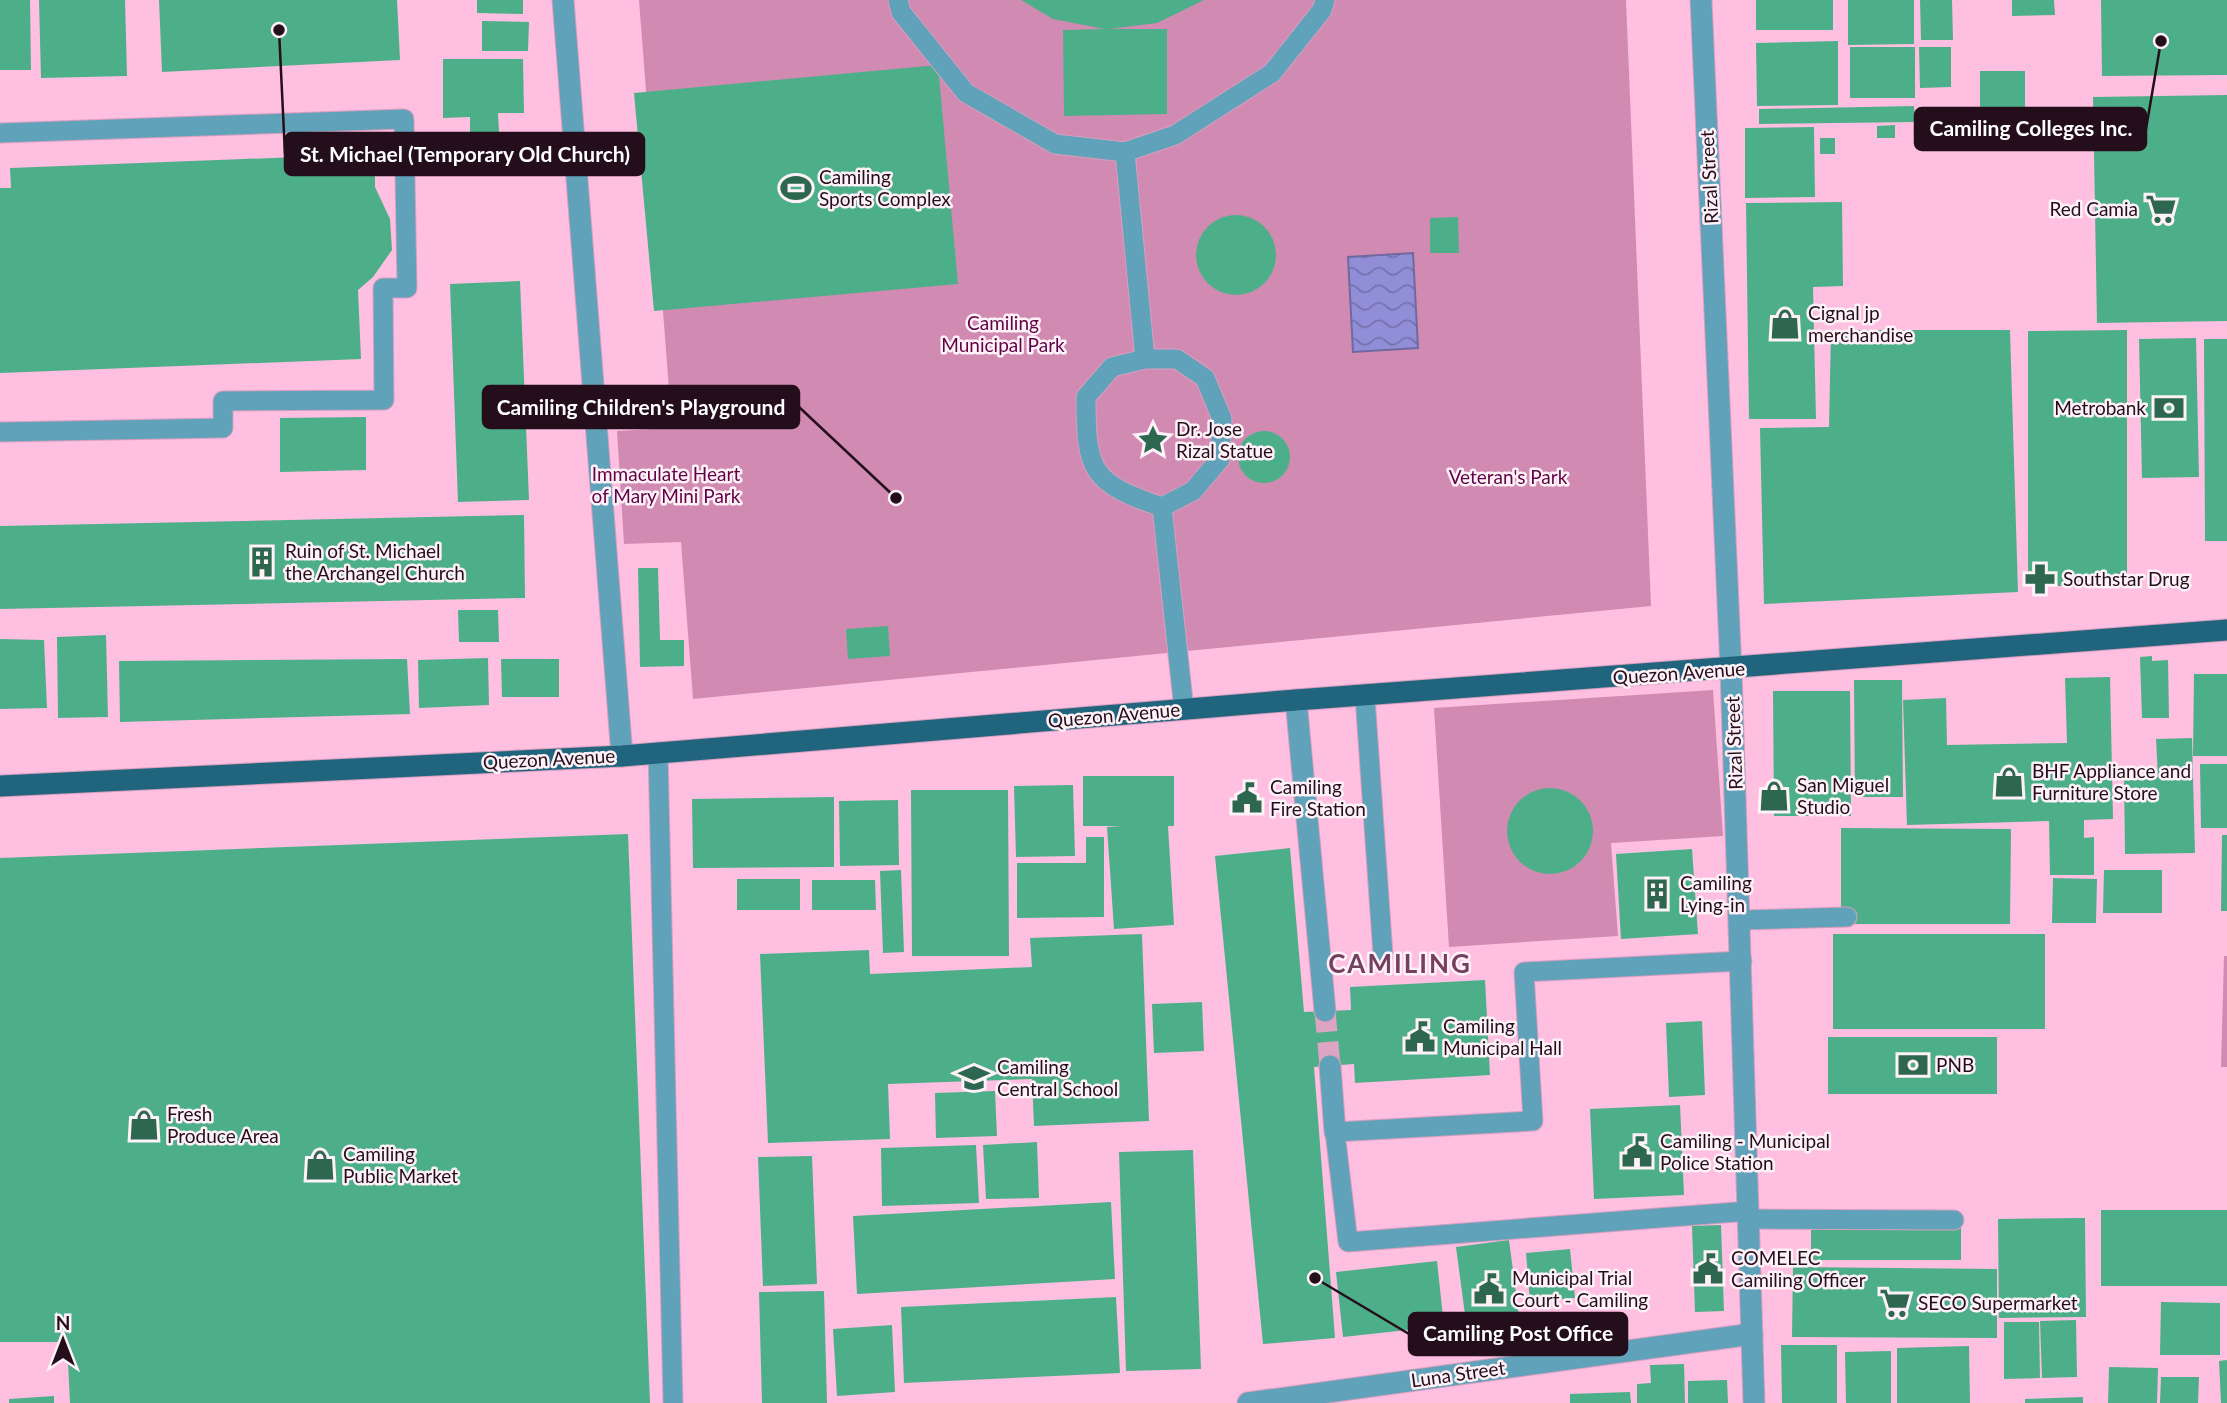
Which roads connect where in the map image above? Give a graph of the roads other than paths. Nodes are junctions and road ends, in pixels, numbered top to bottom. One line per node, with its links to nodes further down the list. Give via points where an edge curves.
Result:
1 (563, 0): 16 (street)
2 (898, 0): 6 (lane, via 901,12 966,93 1055,144)
3 (1325, 0): 6 (lane, via 1272,73 1175,135)
4 (1701, 0): 11 (street, Rizal Street)
5 (0, 133): 8 (lane, via 404,119 407,275 407,288 383,288 384,400 223,401 223,428)
6 (1125, 152): 7 (lane)
7 (1145, 359): 9 (lane, via 1112,367 1086,397 1086,433 1096,472 1121,493); 9 (lane, via 1177,359 1205,378 1222,419 1220,459 1194,491)
8 (0, 432)
9 (1162, 507): 14 (lane)
10 (2227, 630): 11 (highway, Quezon Avenue)
11 (1731, 670): 12 (highway, Quezon Avenue); 19 (street, Rizal Street)
12 (1364, 697): 13 (highway, Quezon Avenue); 20 (lane)
13 (1296, 700): 14 (highway, Quezon Avenue); 22 (street)
14 (1184, 710): 15 (highway, Quezon Avenue)
15 (658, 752): 16 (highway, Quezon Avenue); 28 (lane)
16 (621, 756): 17 (highway, Quezon Avenue)
17 (0, 786)
18 (1847, 917): 19 (lane)
19 (1741, 920): 21 (street, Rizal Street)
20 (1383, 955)
21 (1742, 961): 24 (lane, via 1524,972 1533,1121); 25 (street, Rizal Street)
22 (1325, 1011)
23 (1330, 1066): 24 (street)
24 (1335, 1132): 25 (lane, via 1348,1242)
25 (1749, 1215): 26 (lane); 27 (street, Rizal Street)
26 (1954, 1220)
27 (1752, 1334): 29 (street, Luna Street); 30 (street, Rizal Street)
28 (673, 1403)
29 (1248, 1403)
30 (1754, 1403)

